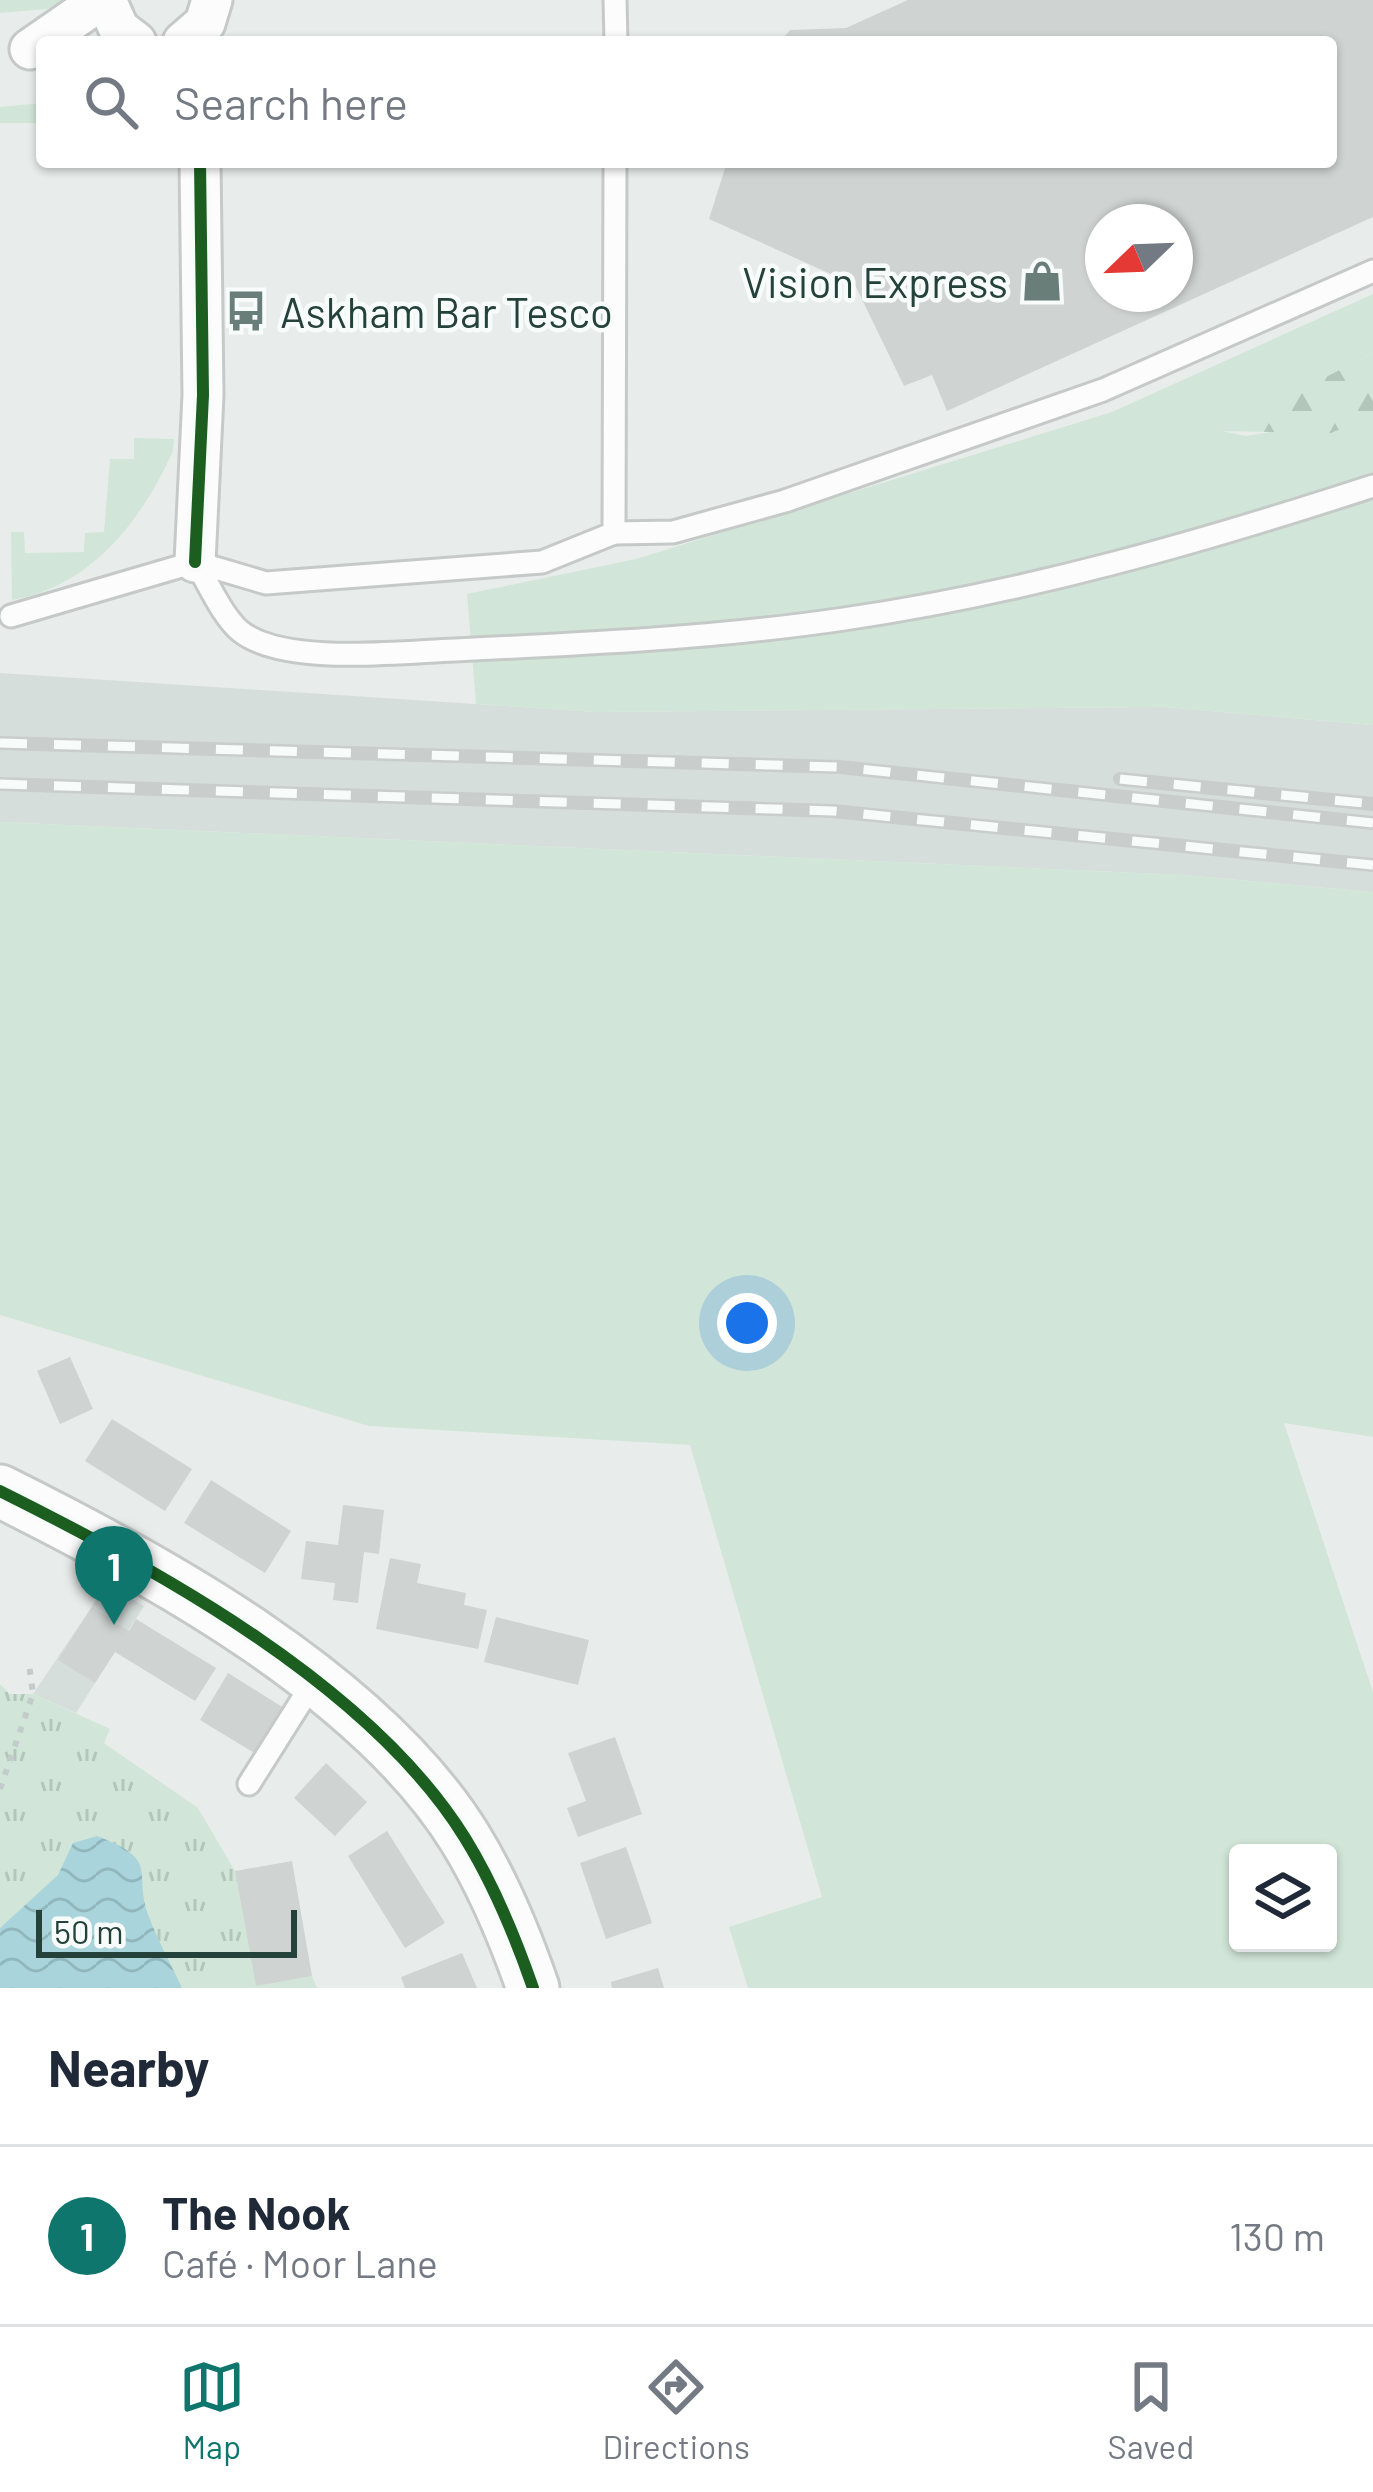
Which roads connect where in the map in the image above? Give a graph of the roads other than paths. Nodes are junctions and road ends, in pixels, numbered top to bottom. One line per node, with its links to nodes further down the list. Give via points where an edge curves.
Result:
1 (104, 0): 3 (street); 4 (street)
2 (614, 0): 5 (lane)
3 (46, 36)
4 (128, 36)
5 (616, 36)
6 (200, 168): 11 (street)
7 (615, 168): 10 (lane)
8 (1373, 271): 10 (lane, via 1103,390 785,501 673,532)
9 (1373, 486): 11 (lane, via 1235,531 845,619 598,643 295,652 240,631)
10 (614, 532): 11 (lane, via 542,562 266,583)
11 (195, 562): 12 (lane)
12 (11, 616)
13 (0, 1491): 14 (street, via 242,1629)
14 (314, 1681): 15 (lane); 16 (street, via 381,1737 464,1836)
15 (249, 1784)
16 (533, 1988)

